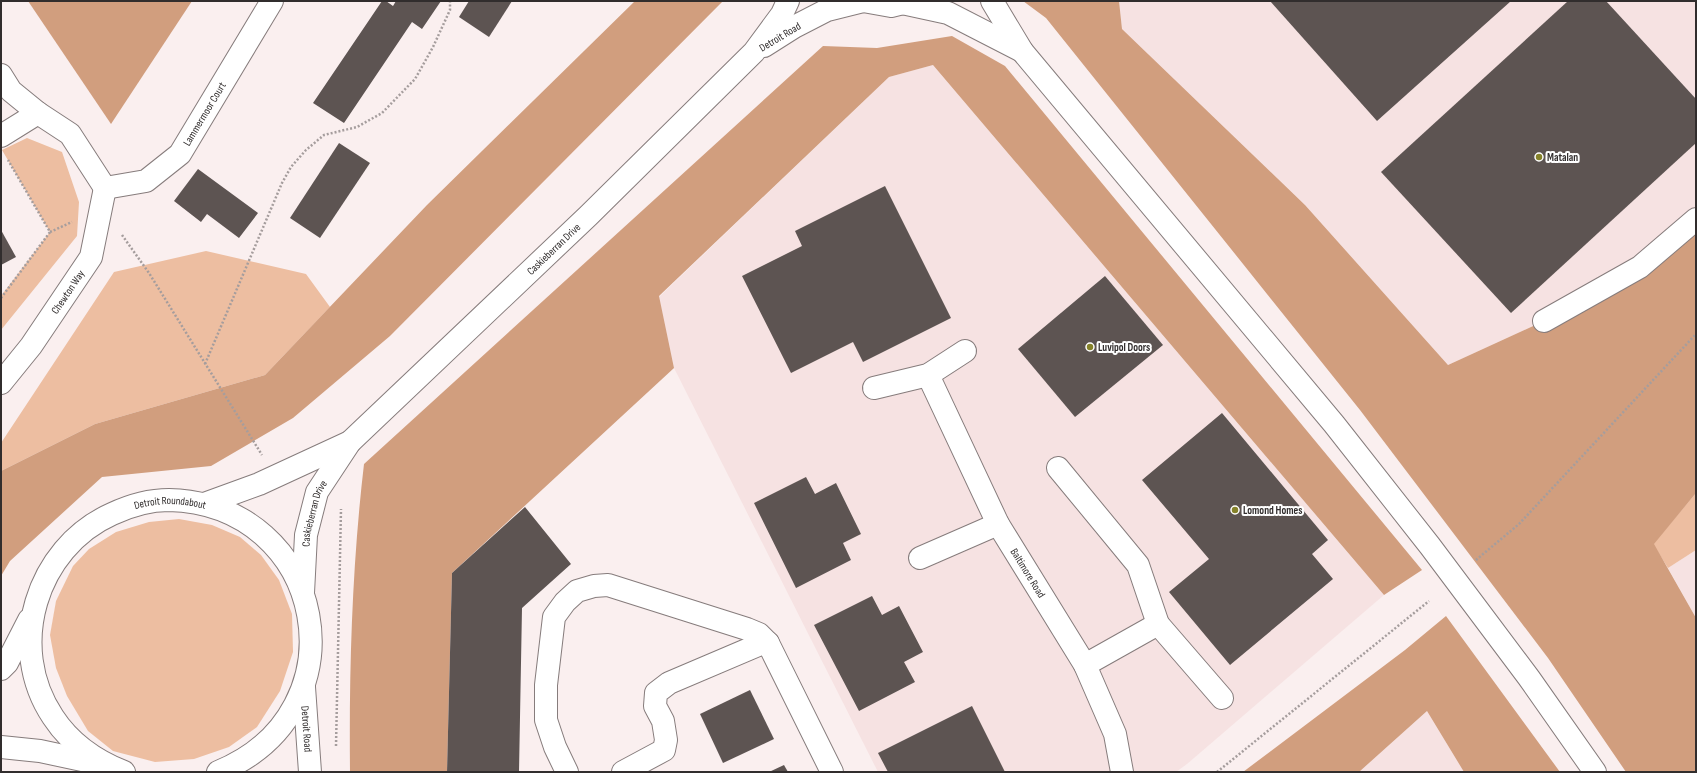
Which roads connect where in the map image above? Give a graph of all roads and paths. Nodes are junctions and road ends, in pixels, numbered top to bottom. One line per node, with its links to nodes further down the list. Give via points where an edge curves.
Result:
1 (272, 1): 12 (street, Lammermoor Court, via 180,154 146,181)
2 (450, 1): 18 (path, via 450,10 415,79 382,113 357,127 324,135 291,167)
3 (788, 1): 8 (street, Detroit Road, via 782,14)
4 (863, 1): 6 (street, via 892,6); 8 (street, Detroit Road, via 827,10)
5 (992, 1): 7 (street)
6 (907, 2): 7 (street, via 948,13)
7 (1022, 51): 46 (street, via 1334,424 1520,665)
8 (754, 52): 22 (street, Caskieberran Drive, via 588,216)
9 (1, 75): 10 (street, via 11,91)
10 (38, 113): 11 (street); 12 (street, via 70,134)
11 (4, 147): 14 (path, via 50,232)
12 (105, 188): 20 (street, Chewton Way, via 91,257 31,346)
13 (1696, 219): 15 (street, via 1640,267)
14 (1, 298)
15 (1544, 321)
16 (1696, 334): 27 (path, via 1519,524)
17 (965, 351): 19 (street)
18 (205, 364)
19 (928, 375): 21 (street); 25 (street, Baltimore Road)
20 (1, 383)
21 (874, 388)
22 (350, 442): 24 (street, Caskieberran Drive, via 259,484); 28 (street, Caskieberran Drive, via 317,492 306,535)
23 (1058, 468): 31 (street, via 1138,565)
24 (204, 504): 28 (street, Detroit Roundabout, via 237,516 265,536 288,562); 30 (street, Detroit Roundabout, via 167,500 130,506 96,521 67,545 45,576)
25 (998, 524): 26 (street); 33 (street, Baltimore Road)
26 (920, 558)
27 (1476, 560)
28 (303, 593): 35 (street, Detroit Roundabout, via 311,639 310,663)
29 (1429, 601): 45 (path)
30 (33, 612): 34 (street, via 7,663); 38 (street, Detroit Roundabout, via 30,648 37,684 53,717 76,745)
31 (1158, 624): 33 (street); 36 (street)
32 (768, 643): 41 (street, via 759,634 747,629 608,585 577,591 554,617 546,685 546,720); 42 (street, via 758,644 669,683 656,693 655,706 663,721 666,740 664,750); 43 (street)
33 (1084, 664): 44 (street, Baltimore Road, via 1115,734)
34 (1, 669)
35 (304, 686): 39 (street, Detroit Roundabout, via 293,710 277,732 258,750 235,765); 40 (street, Detroit Road)
36 (1222, 698)
37 (1, 747): 38 (street, via 40,751)
38 (115, 769)
39 (218, 772)
40 (310, 772)
41 (567, 772)
42 (623, 772)
43 (832, 772)
44 (1122, 772)
45 (1217, 772)
46 (1595, 772)

